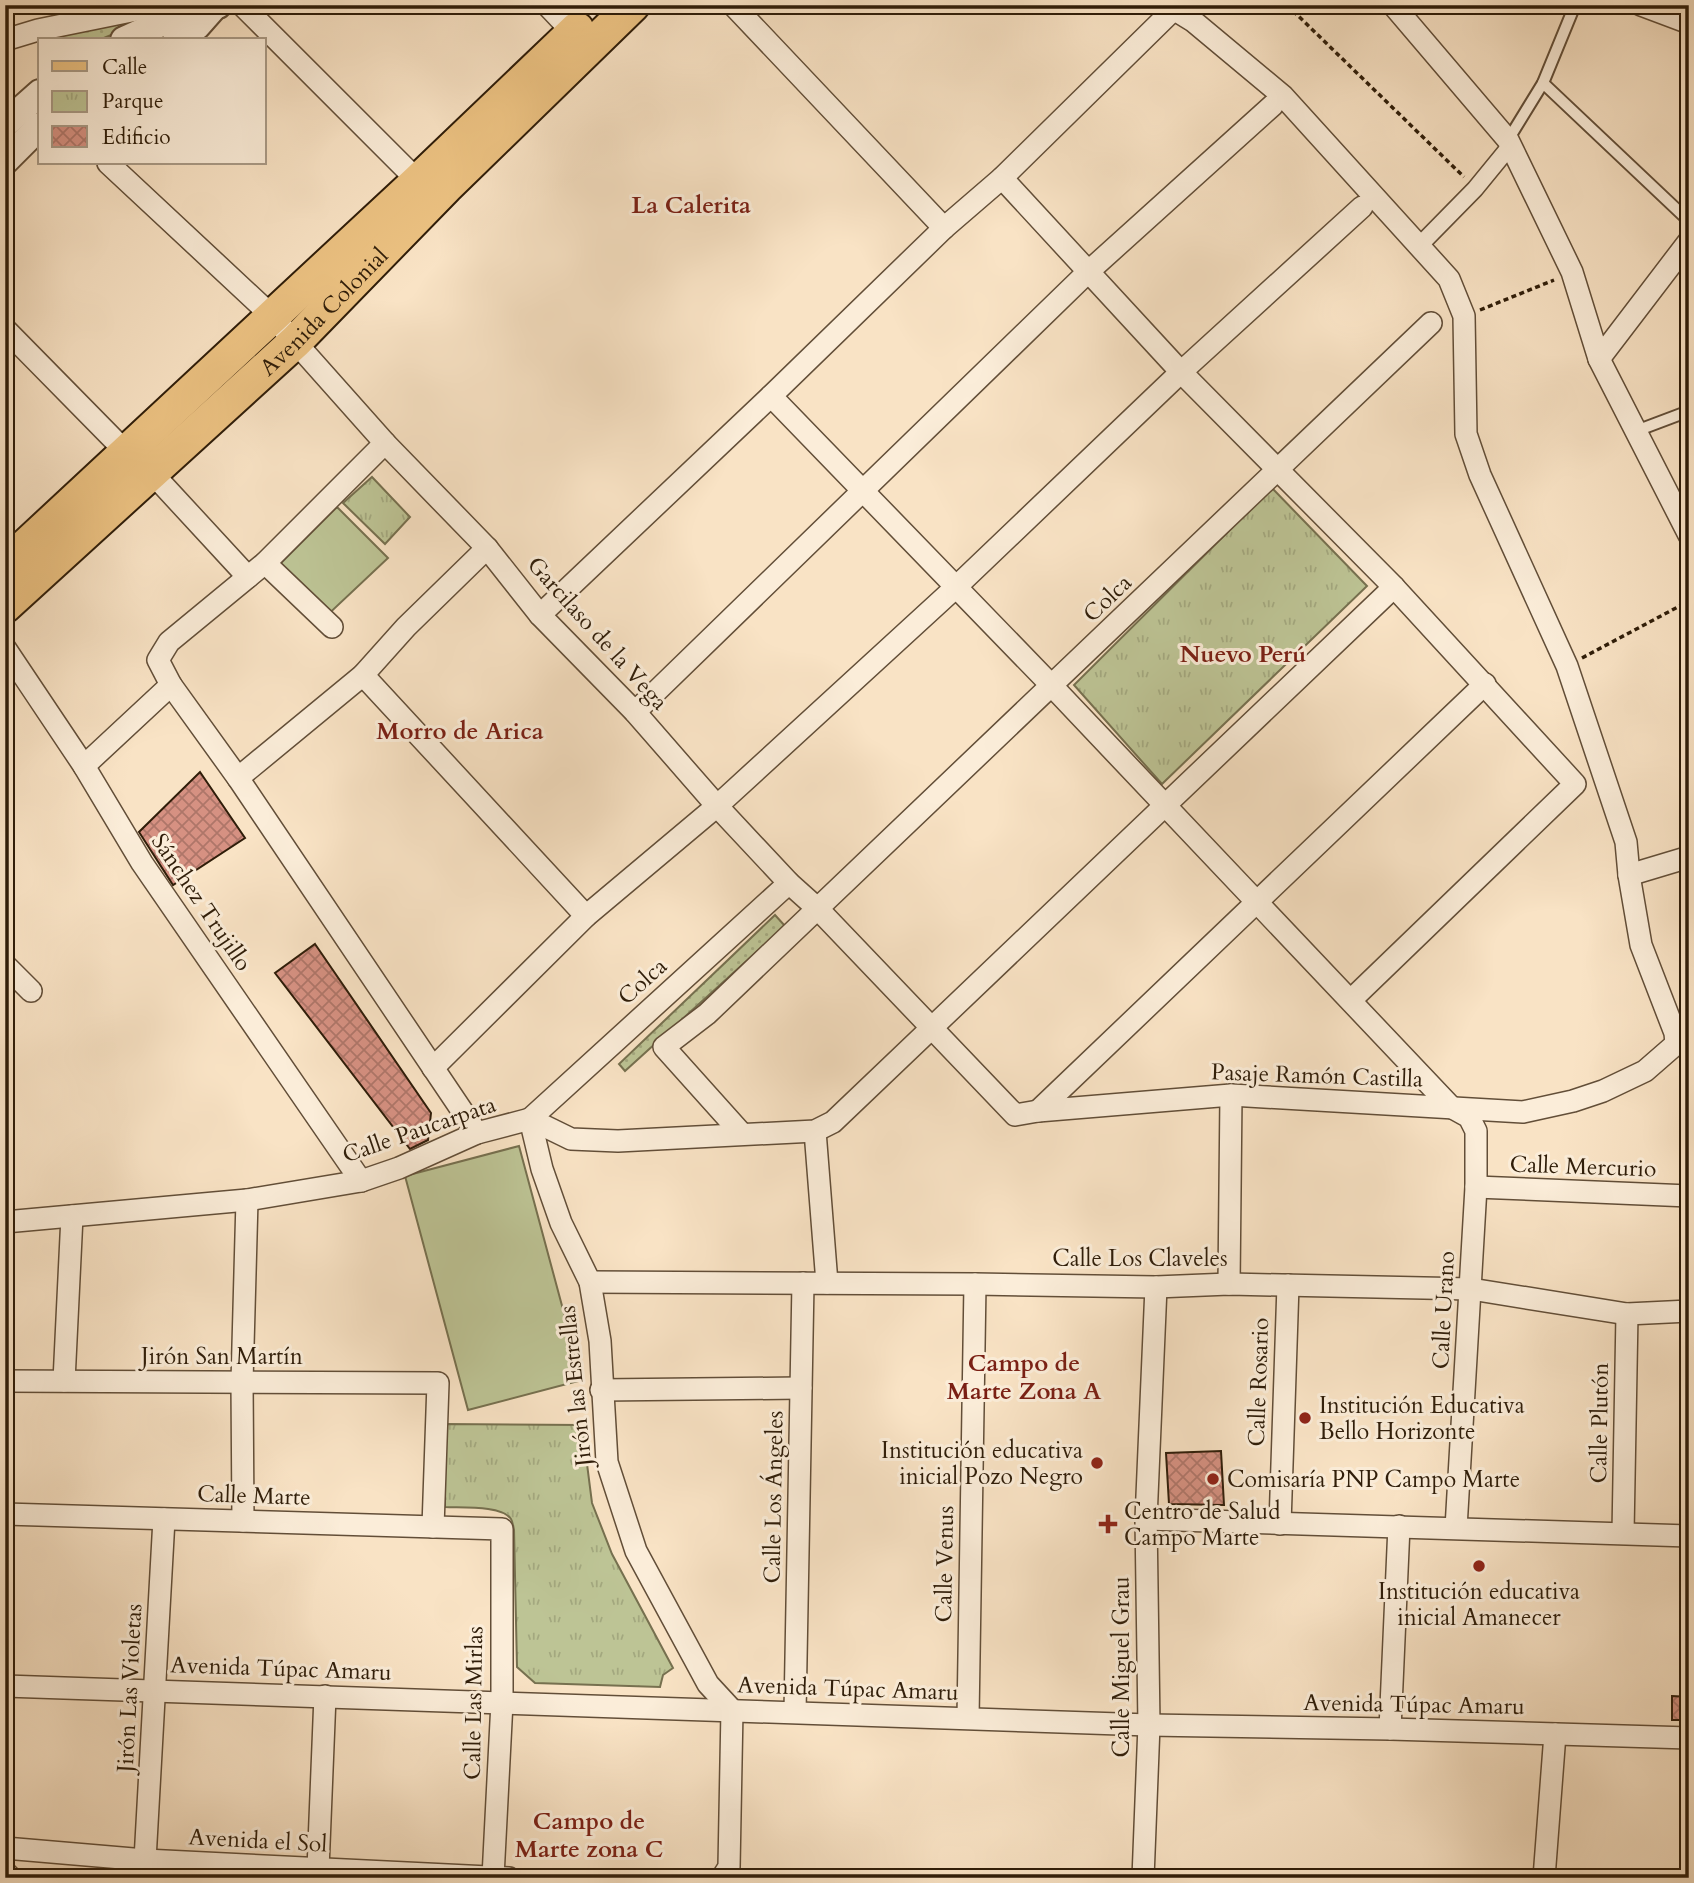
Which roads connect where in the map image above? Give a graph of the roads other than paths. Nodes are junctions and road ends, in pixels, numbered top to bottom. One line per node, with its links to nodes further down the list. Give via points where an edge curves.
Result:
1 (162, 5): 10 (street); 15 (street)
2 (242, 5): 26 (street)
3 (547, 5): 16 (street)
4 (601, 5): 16 (main road, Avenida Colonial)
5 (633, 5): 16 (main road, Avenida Colonial)
6 (733, 5): 29 (street)
7 (1393, 5): 22 (street)
8 (1575, 5): 17 (lane)
9 (1641, 5): 12 (street)
10 (215, 7): 13 (street, via 179,15); 14 (street)
11 (1170, 7): 25 (street); 31 (street, via 1283,96)
12 (1689, 23)
13 (128, 38)
14 (179, 38)
15 (5, 40)
16 (581, 41): 26 (main road, Avenida Colonial)
17 (1544, 83): 22 (lane); 28 (lane)
18 (38, 97): 20 (street)
19 (1273, 105): 32 (street)
20 (5, 124)
21 (38, 128): 23 (street)
22 (1509, 142): 31 (street, via 1475,189); 37 (street, via 1572,272)
23 (5, 161)
24 (109, 164): 33 (street, Garcilaso de la Vega)
25 (1002, 178): 29 (street); 32 (street)
26 (432, 184): 33 (main road, Avenida Colonial); 36 (main road, Avenida Colonial)
27 (1362, 206): 38 (street)
28 (1689, 220)
29 (944, 228): 39 (street)
30 (1689, 241): 37 (street)
31 (1420, 245): 67 (street, via 1448,279 1464,316 1466,434 1480,475 1567,666 1626,842)
32 (1089, 271): 38 (street); 46 (street)
33 (272, 316): 36 (street, Garcilaso de la Vega); 43 (main road, Avenida Colonial)
34 (1431, 323): 44 (street, Colca)
35 (5, 330): 43 (street)
36 (296, 341): 42 (street, Garcilaso de la Vega); 45 (main road, Avenida Colonial)
37 (1599, 359): 41 (street)
38 (1181, 372): 44 (street); 51 (street)
39 (771, 396): 46 (street, Calle Urano); 54 (street)
40 (1689, 411): 41 (lane)
41 (1636, 431): 47 (street)
42 (385, 443): 48 (street, Garcilaso de la Vega); 50 (street)
43 (126, 452): 45 (street); 49 (main road, Avenida Colonial)
44 (1278, 470): 52 (street); 60 (street, Colca)
45 (152, 473): 50 (street); 53 (main road, Avenida Colonial)
46 (863, 491): 51 (street, Calle Urano); 61 (street)
47 (1689, 535)
48 (487, 548): 54 (street, Garcilaso de la Vega); 57 (street)
49 (5, 565)
50 (256, 570): 55 (street); 59 (street, via 169,642 158,660)
51 (956, 587): 60 (street, Calle Urano); 65 (street)
52 (1394, 587): 58 (street); 64 (street)
53 (5, 606)
54 (540, 615): 61 (street, Garcilaso de la Vega)
55 (331, 627)
56 (5, 648): 62 (street, Sánchez Trujillo)
57 (363, 675): 63 (street); 71 (street)
58 (1485, 684): 69 (street); 74 (street, via 1575,784)
59 (171, 685): 62 (street); 63 (street)
60 (1052, 686): 64 (street, Calle Urano); 70 (street, Colca)
61 (635, 712): 65 (street, Garcilaso de la Vega)
62 (84, 766): 86 (street, Sánchez Trujillo, via 142,863)
63 (238, 778): 77 (street)
64 (1165, 804): 69 (street, Calle Urano); 75 (street)
65 (716, 806): 68 (street, Garcilaso de la Vega); 71 (street)
66 (1689, 856): 67 (street)
67 (1629, 875): 76 (street, via 1641,945)
68 (789, 883): 70 (street, Garcilaso de la Vega); 82 (street, Colca)
69 (1256, 903): 74 (street, Calle Urano); 80 (street)
70 (818, 909): 75 (street, Garcilaso de la Vega); 85 (street, Colca, via 707,1014 664,1046)
71 (586, 916): 77 (street)
72 (5, 965): 73 (street)
73 (31, 992)
74 (1351, 1000): 79 (street, Calle Urano)
75 (932, 1027): 81 (street, Garcilaso de la Vega); 83 (street, via 833,1122)
76 (1682, 1044): 79 (street, Pasaje Ramón Castilla, via 1645,1071 1573,1101 1523,1112)
77 (433, 1068): 84 (street)
78 (1231, 1095): 79 (street, Pasaje Ramón Castilla); 80 (street, Pasaje Ramón Castilla); 96 (street)
79 (1451, 1107): 87 (street, Calle Urano, via 1469,1117 1476,1130)
80 (1038, 1111): 81 (street, Pasaje Ramón Castilla)
81 (1015, 1115)
82 (530, 1119): 84 (street, Calle Paucarpata); 85 (street, Calle Paucarpata, via 571,1139); 92 (street, Jirón las Estrellas, via 561,1223)
83 (816, 1131): 85 (street, Calle Paucarpata); 94 (street)
84 (477, 1133): 86 (street, Calle Paucarpata)
85 (742, 1134)
86 (360, 1181): 89 (street, Calle Paucarpata)
87 (1476, 1187): 88 (street, Calle Mercurio); 99 (street, Calle Urano)
88 (1689, 1196)
89 (247, 1200): 90 (street, Calle Paucarpata); 104 (street)
90 (72, 1216): 91 (street, Calle Paucarpata); 103 (street)
91 (5, 1222)
92 (590, 1282): 93 (street, Calle Los Claveles); 106 (street, Jirón las Estrellas, via 600,1341)
93 (803, 1283): 94 (street, Calle Los Claveles); 105 (street, Calle Los Ángeles)
94 (827, 1283): 95 (street, Calle Los Claveles)
95 (975, 1284): 98 (street, Calle Los Claveles); 124 (street, Calle Venus)
96 (1229, 1284): 97 (street, Calle Los Claveles); 98 (street, Calle Los Claveles)
97 (1288, 1285): 99 (street, Calle Los Claveles); 111 (street, Calle Rosario)
98 (1156, 1287): 108 (street, Calle Miguel Grau)
99 (1471, 1289): 101 (street, Calle Los Claveles); 114 (street, Calle Urano)
100 (1689, 1311): 101 (street, Calle Los Claveles)
101 (1627, 1314): 116 (street, Calle Plutón)
102 (5, 1381): 103 (street, Jirón San Martín)
103 (64, 1381): 104 (street, Jirón San Martín)
104 (242, 1382): 110 (street); 113 (street, Jirón San Martín, via 439,1383)
105 (801, 1388): 106 (street); 123 (street, Calle Los Ángeles)
106 (601, 1390): 122 (street, Jirón las Estrellas, via 607,1462 635,1551 708,1684)
107 (5, 1514): 109 (street, Calle Marte)
108 (1146, 1518): 111 (street); 125 (street, Calle Miguel Grau)
109 (164, 1519): 110 (street, Calle Marte); 119 (street, Jirón Las Violetas)
110 (243, 1521): 113 (street, Calle Marte)
111 (1280, 1524): 112 (street)
112 (1399, 1526): 114 (street); 126 (street)
113 (433, 1527): 115 (street, Calle Marte)
114 (1456, 1528): 116 (street)
115 (502, 1530): 121 (street, Calle Las Mirlas)
116 (1623, 1533): 117 (street)
117 (1689, 1535)
118 (5, 1686): 119 (street, Avenida Túpac Amaru)
119 (155, 1690): 120 (street, Avenida Túpac Amaru); 130 (street, Jirón Las Violetas)
120 (325, 1696): 121 (street, Avenida Túpac Amaru); 131 (street)
121 (502, 1702): 122 (street, Avenida Túpac Amaru); 133 (street, Calle Las Mirlas)
122 (732, 1710): 123 (street, Avenida Túpac Amaru); 136 (street, via 729,1867)
123 (796, 1712): 124 (street, Avenida Túpac Amaru)
124 (968, 1718): 125 (street, Avenida Túpac Amaru)
125 (1149, 1725): 126 (street, Avenida Túpac Amaru); 137 (street, Calle Miguel Grau)
126 (1390, 1729): 127 (street, Avenida Túpac Amaru)
127 (1555, 1734): 128 (street, Avenida Túpac Amaru); 138 (street)
128 (1689, 1738)
129 (5, 1847): 130 (street, Avenida el Sol)
130 (145, 1860): 131 (street, Avenida el Sol)
131 (318, 1869): 133 (street, Avenida el Sol)
132 (5, 1872): 134 (street)
133 (493, 1877): 135 (street, Avenida el Sol)
134 (11, 1878)
135 (509, 1878)
136 (722, 1878)
137 (1143, 1878)
138 (1544, 1878)

